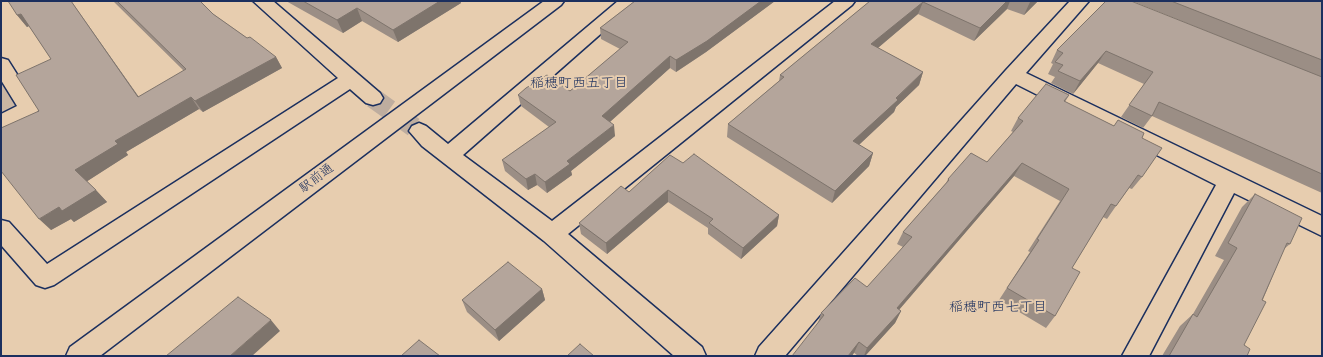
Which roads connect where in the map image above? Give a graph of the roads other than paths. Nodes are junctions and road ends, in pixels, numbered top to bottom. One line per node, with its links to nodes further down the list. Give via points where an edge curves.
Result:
1 (262, 1): 8 (street)
2 (555, 1): 17 (street, 駅前通)
3 (629, 1): 12 (street)
4 (846, 1): 16 (street)
5 (1080, 1): 7 (street)
6 (1, 64): 10 (street, via 29,109)
7 (1013, 75): 13 (street); 19 (street)
8 (351, 79): 9 (street); 15 (street, via 45,278)
9 (373, 98)
10 (1, 123)
11 (420, 131): 12 (street)
12 (448, 156): 16 (street)
13 (1229, 181): 14 (street); 20 (street)
14 (1322, 227)
15 (1, 229)
16 (552, 234): 18 (street)
17 (79, 356)
18 (693, 356)
19 (768, 356)
20 (1135, 356)

